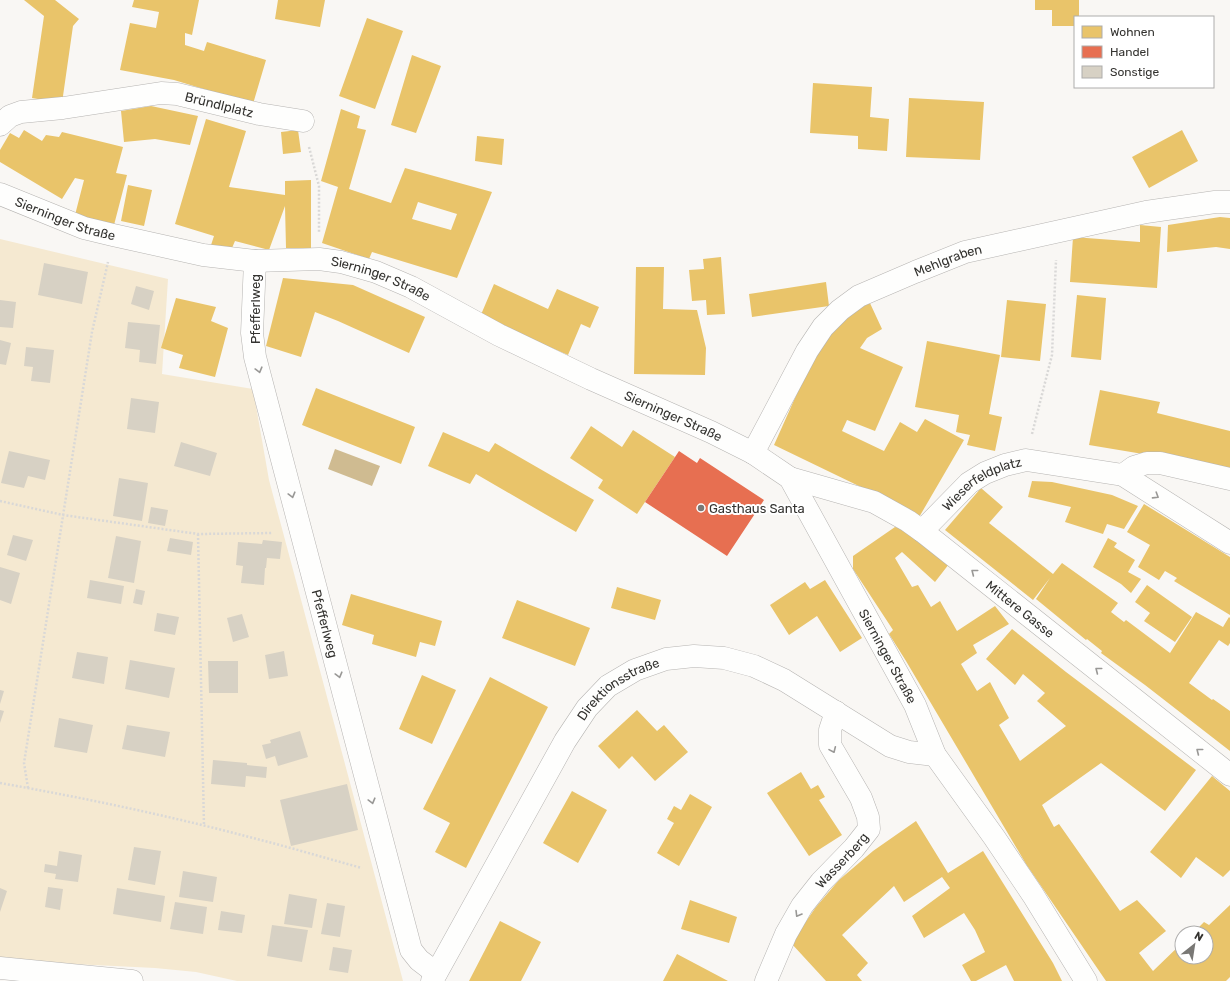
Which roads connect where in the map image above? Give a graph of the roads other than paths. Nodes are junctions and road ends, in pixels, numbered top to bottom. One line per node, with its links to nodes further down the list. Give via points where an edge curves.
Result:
1 (302, 121): 2 (street, Bründlplatz, via 259,114 177,94 161,93 22,112 10,116)
2 (0, 125)
3 (0, 194): 5 (street, Sierninger Straße, via 84,228 203,255)
4 (1230, 202): 6 (street, Mehlgraben, via 1146,212 965,252 859,296 823,327 807,351)
5 (255, 261): 6 (street, Sierninger Straße, via 319,259 376,272 411,287 506,338 591,379); 16 (street, Pfefferlweg, one-way to 16, via 252,333 256,357 411,950)
6 (753, 453): 8 (street, Sierninger Straße)
7 (1123, 475): 9 (street, via 1134,467 1160,463); 10 (street, Wieserfeldplatz, via 1026,460 1005,465 969,483); 11 (street, Wieserfeldplatz, one-way to 11)
8 (790, 478): 10 (street, Mittere Gasse, via 874,502); 13 (street, Sierninger Straße, via 915,705)
9 (1230, 479)
10 (915, 526): 14 (street, Mittere Gasse, one-way to 10)
11 (1230, 543)
12 (836, 712): 13 (street, Direktionsstraße, via 890,746 909,752); 16 (street, Direktionsstraße, via 784,680 754,666 724,658 694,656 666,659 635,670 608,686 587,708 565,741); 18 (street, Wasserberg, one-way to 18, via 830,730 830,745 860,798 868,817 869,829 802,906 786,934)
13 (935, 755): 19 (street, Sierninger Straße, via 994,837)
14 (1230, 775)
15 (0, 968): 17 (street)
16 (434, 977)
17 (132, 981)
18 (766, 981)
19 (1086, 981)

